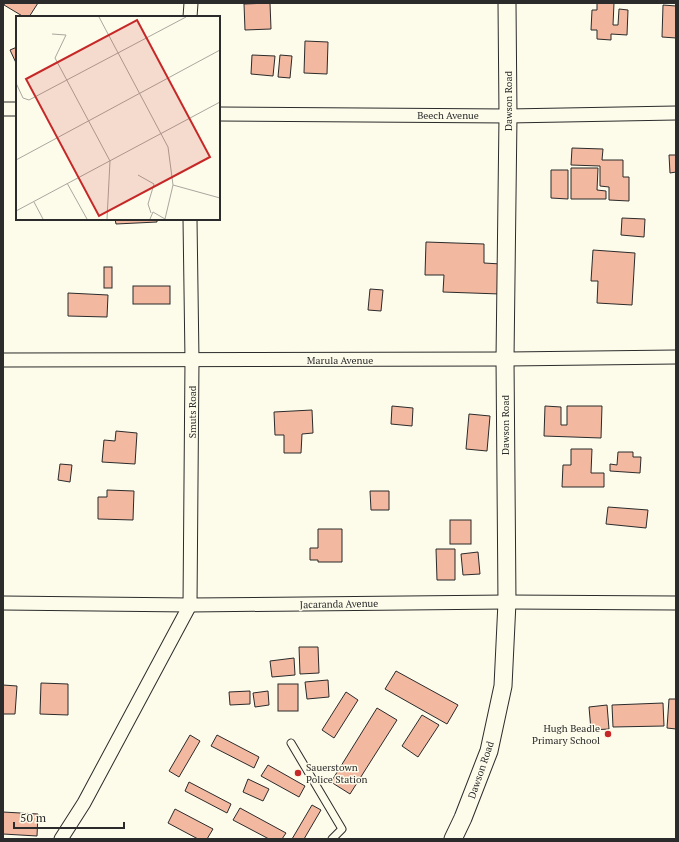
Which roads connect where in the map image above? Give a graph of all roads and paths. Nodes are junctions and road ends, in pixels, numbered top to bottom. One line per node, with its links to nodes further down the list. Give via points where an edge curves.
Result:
1 (191, 3): 3 (street)
2 (507, 3): 8 (street, Dawson Road)
3 (190, 16)
4 (3, 109): 5 (street)
5 (16, 109)
6 (676, 113): 8 (street, Beech Avenue)
7 (220, 114): 8 (street, Beech Avenue)
8 (508, 116): 11 (street, Dawson Road)
9 (190, 220): 13 (street, Smuts Road)
10 (676, 357): 11 (street, Marula Avenue)
11 (505, 359): 13 (street, Marula Avenue); 14 (street, Dawson Road)
12 (3, 360): 13 (street, Marula Avenue)
13 (192, 360): 17 (street, Smuts Road)
14 (507, 602): 16 (street, Jacaranda Avenue); 17 (street, Jacaranda Avenue); 21 (street, Dawson Road, via 503,686 489,751)
15 (3, 603): 17 (street, Jacaranda Avenue)
16 (676, 603)
17 (190, 605): 19 (street, via 84,803)
18 (290, 743): 20 (lane, via 342,829)
19 (61, 839)
20 (332, 839)
21 (453, 839)

